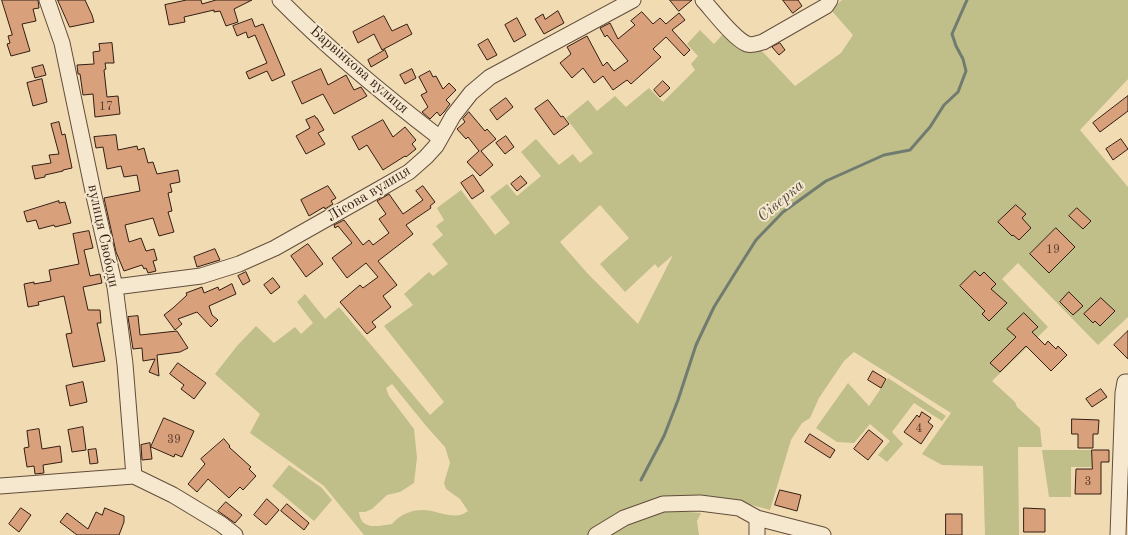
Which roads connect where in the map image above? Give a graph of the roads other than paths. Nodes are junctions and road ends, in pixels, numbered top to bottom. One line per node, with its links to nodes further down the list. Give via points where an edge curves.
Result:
1 (47, 0): 7 (street, вулиця Свободи, via 62,42)
2 (280, 0): 6 (street, Барвінкова вулиця, via 369,81)
3 (633, 0): 6 (street, Лісова вулиця, via 490,78 471,93)
4 (703, 0): 5 (street, via 747,44 763,42 826,6)
5 (830, 0)
6 (440, 138): 7 (street, Лісова вулиця, via 409,172 266,252 201,276)
7 (116, 287): 9 (street, вулиця Свободи)
8 (1128, 382): 16 (street, via 1125,382 1123,394)
9 (134, 476): 10 (street); 12 (street, via 173,495)
10 (0, 486)
11 (757, 518): 13 (street, via 739,508 700,503 663,504 624,518); 14 (street); 15 (street)
12 (235, 535)
13 (596, 535)
14 (757, 535)
15 (823, 535)
16 (1118, 535)

